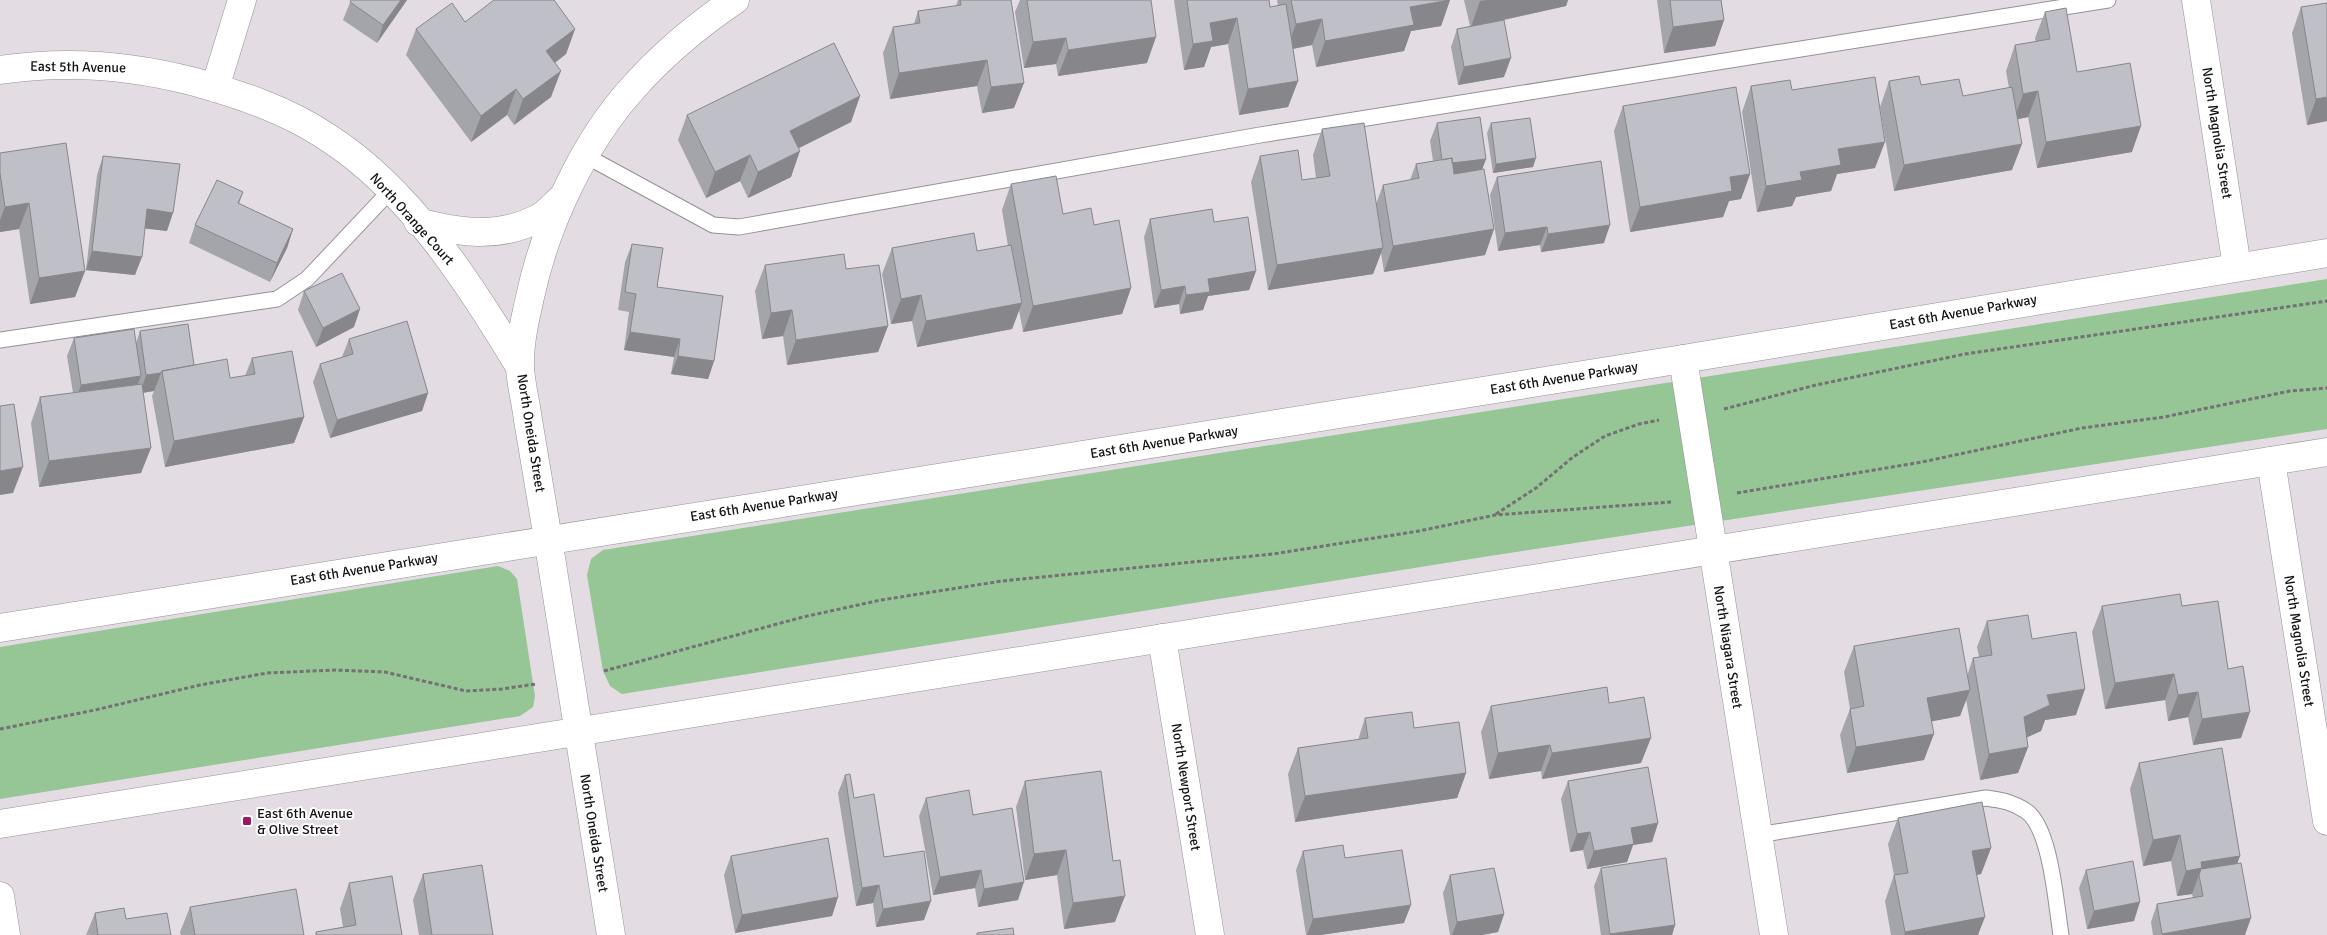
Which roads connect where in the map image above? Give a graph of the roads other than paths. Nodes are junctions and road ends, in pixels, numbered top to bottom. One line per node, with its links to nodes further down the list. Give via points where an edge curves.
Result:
1 (242, 0): 6 (main road)
2 (735, 0): 7 (main road, North Oneida Street, via 709,18 632,89)
3 (2108, 0): 7 (lane, via 1260,134 739,227 713,225)
4 (2196, 0): 12 (main road, North Magnolia Street)
5 (0, 70): 6 (main road, East 5th Avenue, via 64,64 130,67)
6 (215, 88): 8 (main road, North Orange Court, via 265,105 327,136)
7 (586, 156): 9 (main road, North Oneida Street)
8 (391, 190): 10 (main road, North Orange Court); 13 (lane, via 306,278 277,299)
9 (563, 197): 10 (main road, via 540,217 499,231 452,231); 15 (main road, North Oneida Street, via 534,275)
10 (418, 222): 15 (main road, North Orange Court, via 456,267)
11 (2327, 253): 12 (main road, East 6th Avenue Parkway)
12 (2237, 266): 14 (main road, East 6th Avenue Parkway)
13 (0, 340)
14 (1683, 359): 18 (main road, East 6th Avenue Parkway); 19 (main road, North Niagara Street)
15 (520, 367): 18 (main road, North Oneida Street)
16 (2327, 452): 17 (main road)
17 (2271, 461): 19 (main road); 23 (main road, North Magnolia Street)
18 (548, 539): 20 (main road, East 6th Avenue Parkway); 22 (main road, North Oneida Street)
19 (1713, 550): 21 (main road); 25 (main road, North Niagara Street)
20 (0, 628)
21 (1162, 638): 22 (main road); 29 (main road, North Newport Street)
22 (579, 731): 24 (main road); 28 (main road, North Oneida Street)
23 (2327, 821)
24 (0, 824)
25 (1758, 834): 30 (main road, North Niagara Street); 31 (lane, via 1986,798 2009,801 2028,812 2040,828 2047,849)
26 (0, 896): 27 (main road)
27 (6, 935)
28 (611, 935)
29 (1210, 935)
30 (1774, 935)
31 (2061, 935)

